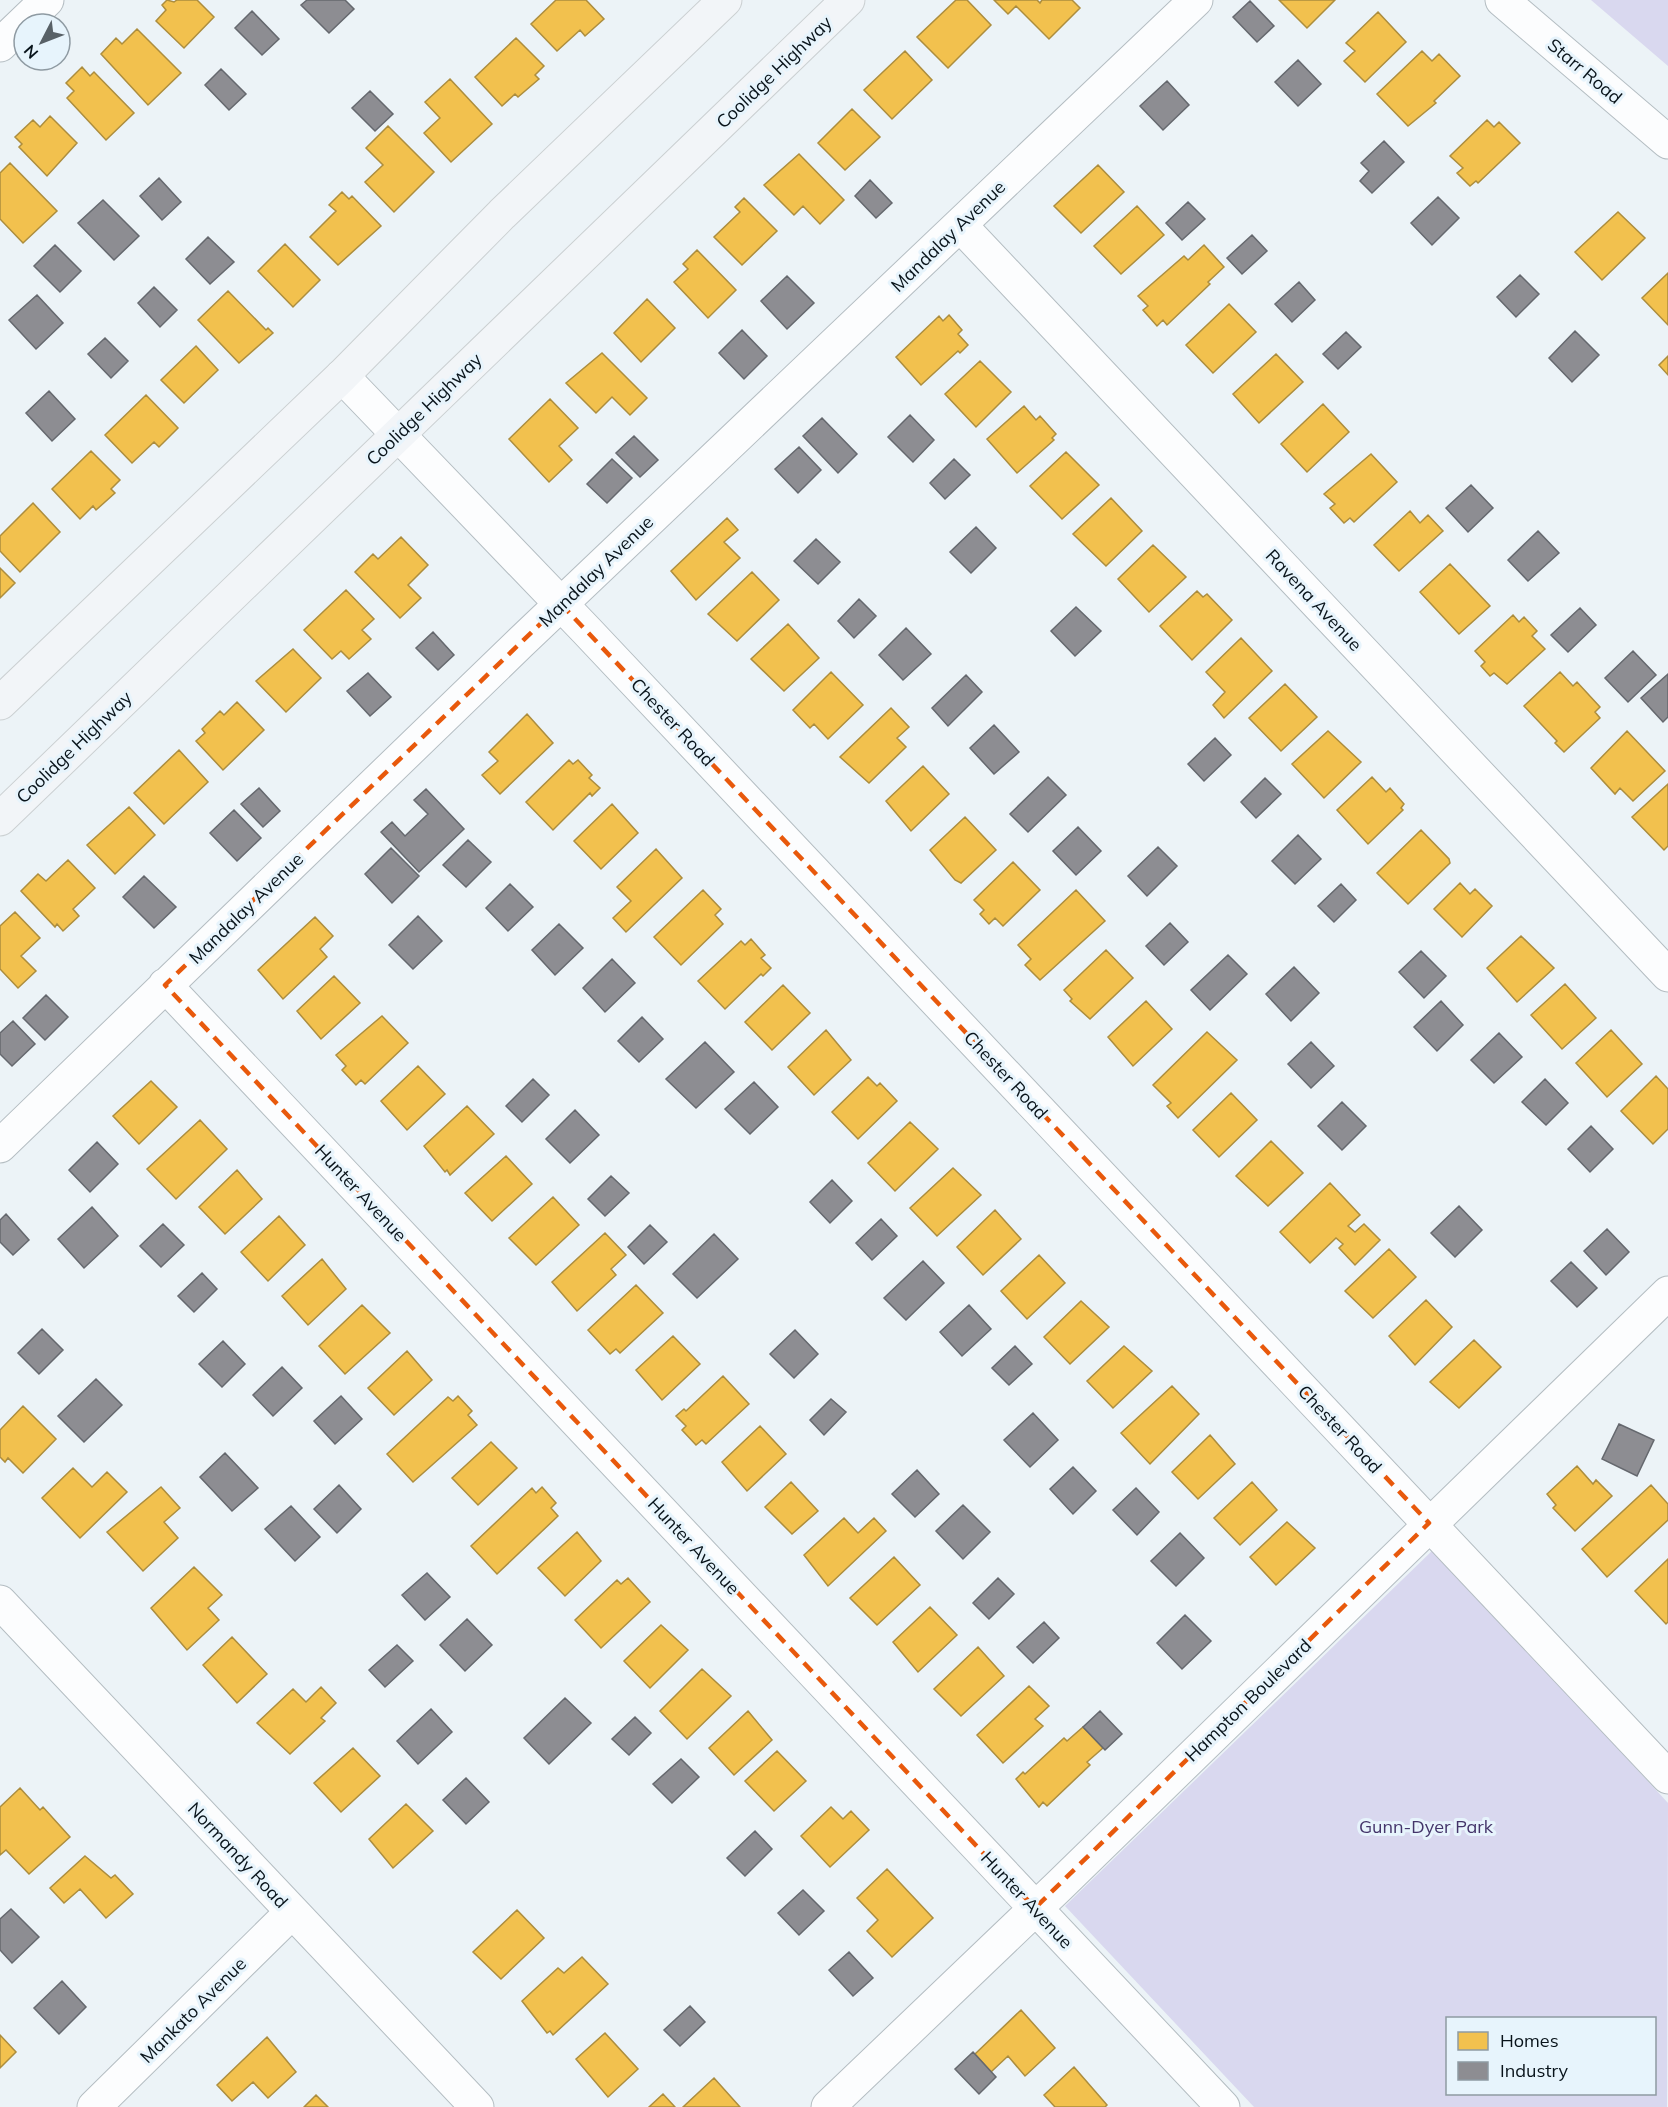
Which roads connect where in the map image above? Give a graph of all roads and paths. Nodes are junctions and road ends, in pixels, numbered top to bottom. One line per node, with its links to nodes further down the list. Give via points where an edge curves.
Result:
1 (46, 0): 6 (street)
2 (725, 0): 9 (main road, via 502,214)
3 (848, 0): 10 (main road, Coolidge Highway)
4 (1196, 0): 8 (street, Mandalay Avenue)
5 (1502, 0): 7 (street, Starr Road)
6 (0, 45)
7 (1668, 142)
8 (960, 225): 11 (street, Mandalay Avenue); 14 (street, Ravena Avenue)
9 (342, 376): 10 (street, Chester Road); 12 (main road)
10 (398, 435): 11 (street, Chester Road); 13 (main road, Coolidge Highway)
11 (561, 604): 15 (street, Mandalay Avenue); 18 (street, Chester Road)
12 (0, 703)
13 (0, 819)
14 (1668, 975)
15 (165, 986): 16 (street, Mandalay Avenue); 21 (street, Hunter Avenue)
16 (0, 1146)
17 (1668, 1293): 18 (street, Hampton Boulevard)
18 (1429, 1523): 20 (street, Chester Road); 21 (street, Hampton Boulevard)
19 (0, 1602): 22 (street, Normandy Road)
20 (1668, 1777)
21 (1035, 1908): 25 (street, Hampton Boulevard); 26 (street, Hunter Avenue)
22 (292, 1912): 23 (street, Mankato Avenue); 24 (street, Normandy Road)
23 (94, 2107)
24 (477, 2107)
25 (828, 2107)
26 (1223, 2107)

